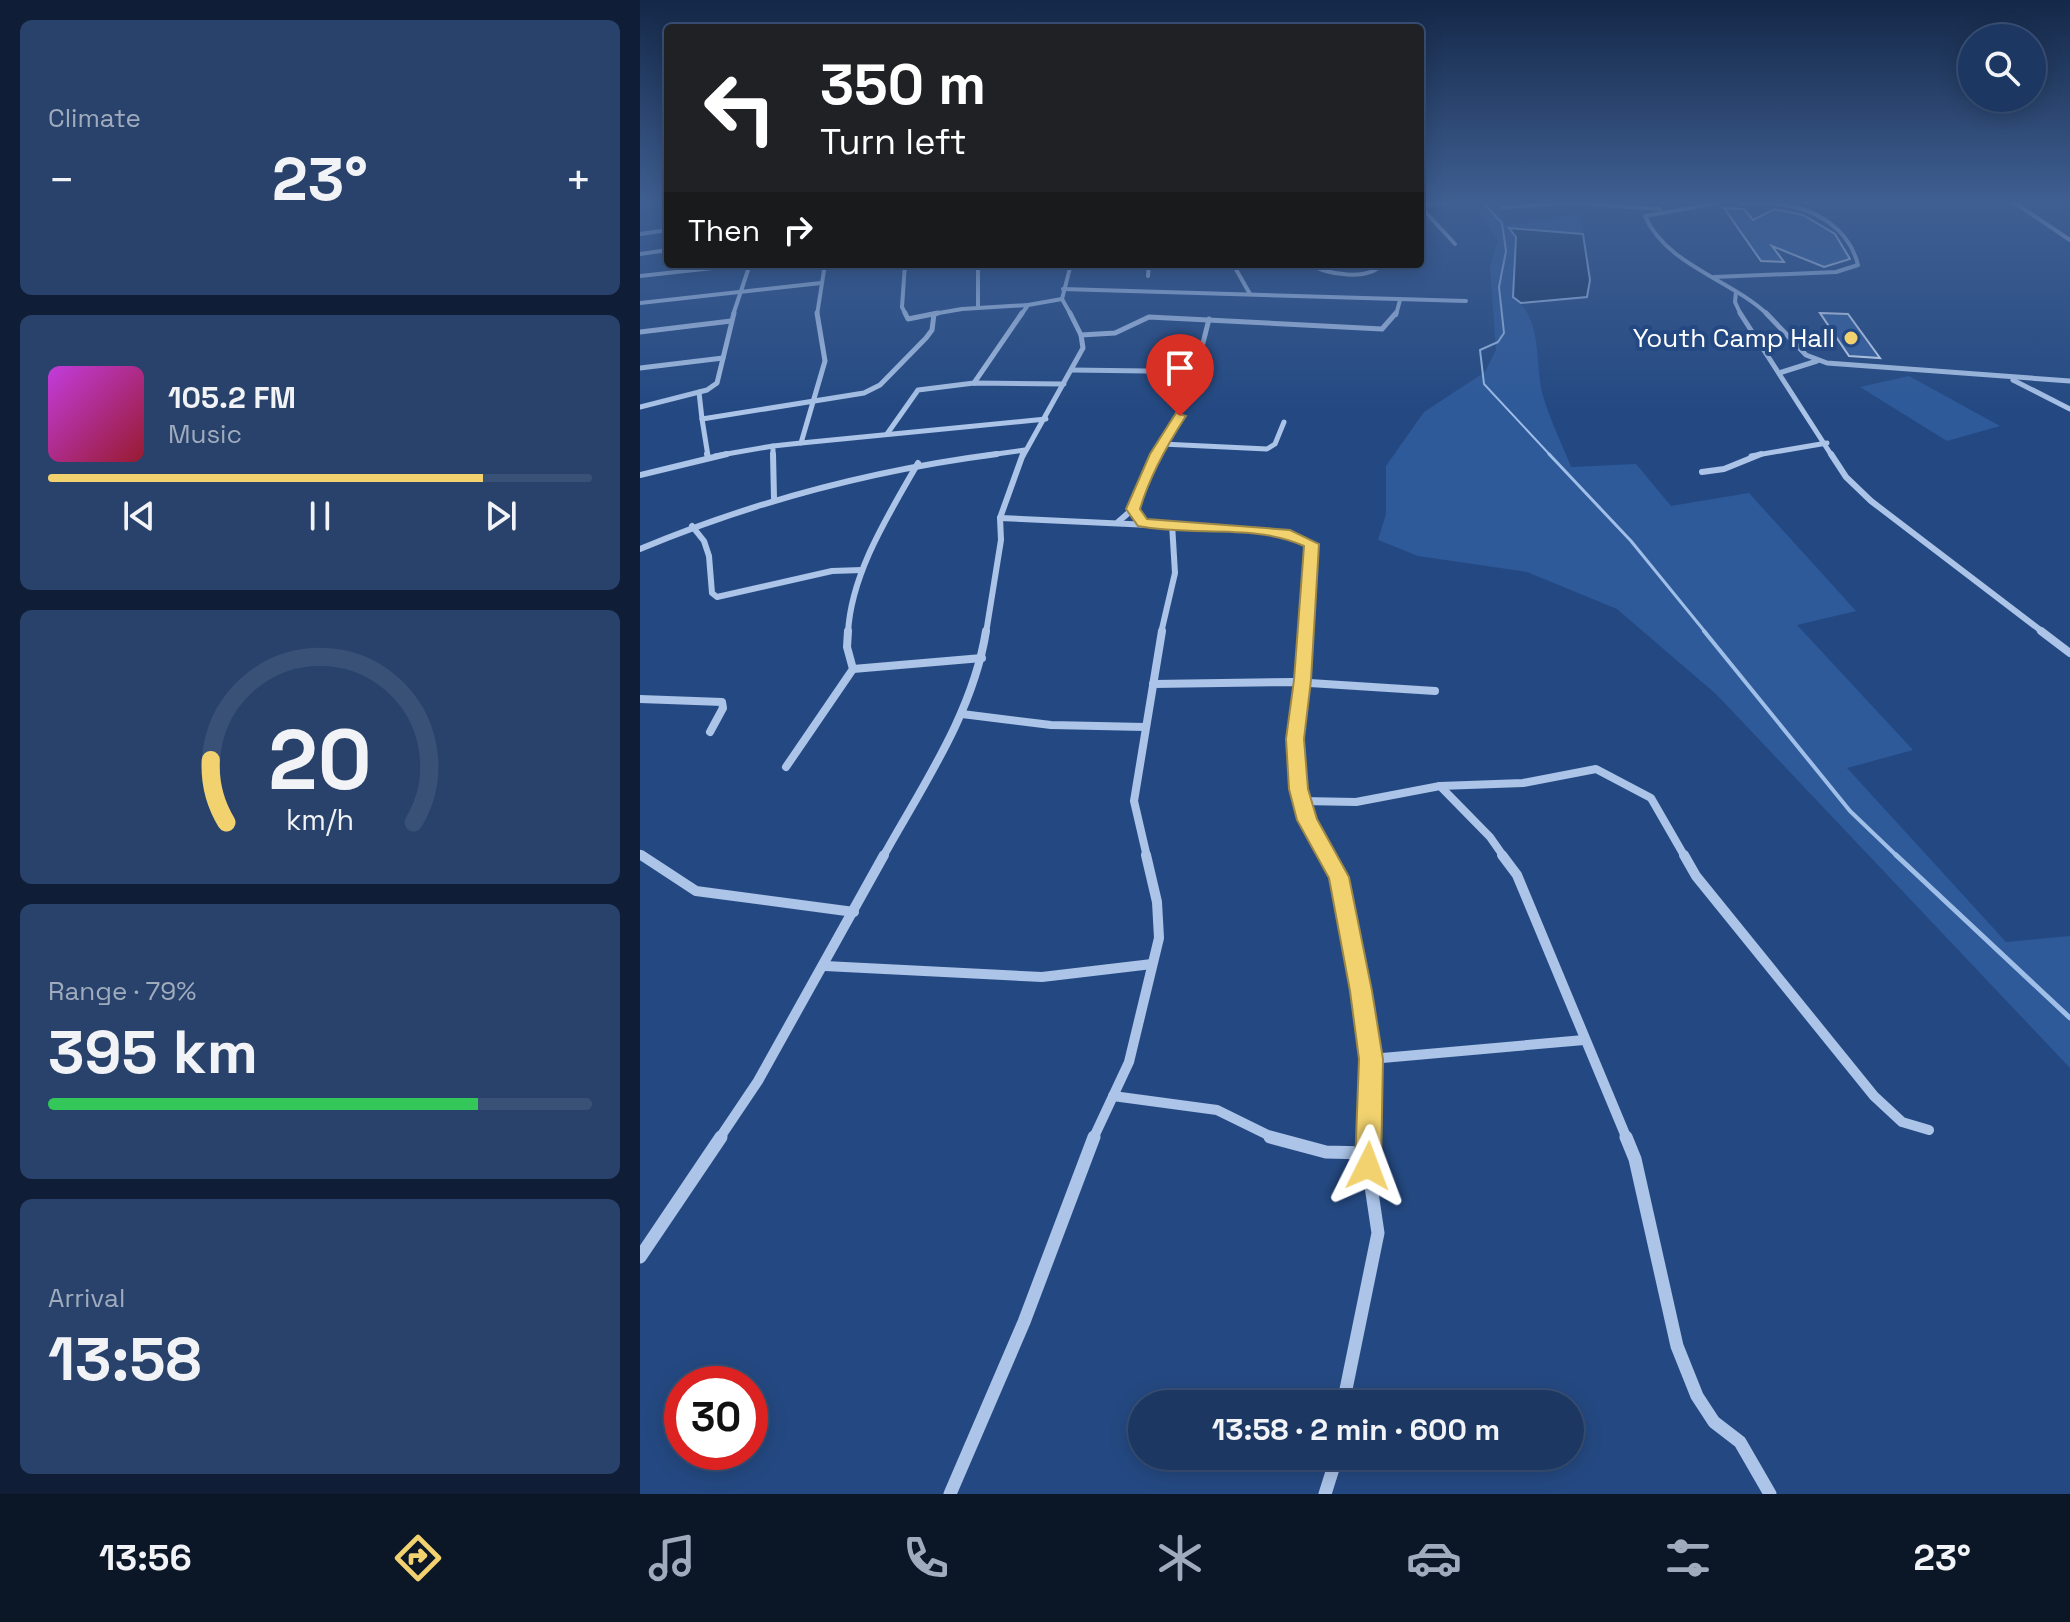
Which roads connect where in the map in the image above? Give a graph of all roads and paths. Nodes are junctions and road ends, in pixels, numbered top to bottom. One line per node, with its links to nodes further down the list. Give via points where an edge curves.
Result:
1 (672, 273): 11 (street)
2 (747, 273): 15 (street)
3 (823, 273): 14 (street)
4 (904, 273): 24 (street, via 904,316)
5 (978, 273): 23 (street)
6 (1068, 273): 17 (street)
7 (1148, 273): 12 (street)
8 (1238, 273): 18 (street)
9 (1707, 273): 13 (street)
10 (1818, 273): 13 (street)
11 (640, 276)
12 (1148, 276)
13 (1713, 277): 16 (street)
14 (821, 283): 15 (street); 40 (street, via 817,314 826,355)
15 (741, 292): 21 (street); 26 (street)
16 (1736, 292): 30 (street); 33 (street, via 1744,322)
17 (1062, 294): 18 (street); 22 (street); 28 (street)
18 (1250, 294): 19 (street)
19 (1400, 300): 20 (street); 25 (street, via 1396,315 1382,329)
20 (1466, 301)
21 (640, 303)
22 (1028, 305): 23 (street); 37 (street)
23 (978, 308): 24 (street)
24 (934, 314): 40 (street, via 932,330 880,385)
25 (1209, 319): 28 (street, via 1149,317 1115,333); 34 (street)
26 (731, 321): 27 (street); 29 (street)
27 (641, 334)
28 (1081, 335): 32 (street, via 1083,348)
29 (723, 358): 31 (street); 39 (street, via 717,383)
30 (1817, 361): 33 (street); 35 (street)
31 (640, 368)
32 (1072, 370): 34 (street); 38 (street)
33 (1779, 373): 48 (street, via 1794,403)
34 (1195, 377): 49 (street)
35 (2008, 378): 36 (street); 42 (street)
36 (2070, 381)
37 (974, 383): 38 (street); 46 (street, via 913,393)
38 (1064, 384): 44 (street)
39 (699, 392): 41 (street); 43 (street)
40 (812, 403): 43 (street); 47 (street)
41 (640, 407)
42 (2070, 409)
43 (702, 419): 52 (street)
44 (1046, 419): 46 (street); 51 (street)
45 (1284, 422): 49 (street, via 1275,444 1267,449)
46 (887, 434): 47 (street)
47 (801, 443): 50 (street)
48 (1827, 443): 54 (street, via 1753,455 1724,469); 65 (street, via 1846,477 1871,501)
49 (1162, 444): 57 (street)
50 (773, 446): 52 (street); 56 (street)
51 (1025, 450): 53 (street); 58 (street)
52 (708, 457): 55 (street)
53 (918, 463): 56 (street); 64 (street)
54 (1702, 472)
55 (640, 475)
56 (774, 498): 62 (street)
57 (1133, 509): 59 (street); 60 (street)
58 (1000, 518): 59 (street); 66 (street)
59 (1118, 522): 60 (street)
60 (1143, 523): 61 (street)
61 (1172, 524): 68 (street, via 1257,530 1312,544); 69 (street, via 1175,573)
62 (692, 526): 63 (street); 64 (street, via 704,541 717,597 832,571)
63 (640, 549)
64 (862, 570): 67 (street, via 847,648)
65 (2070, 653)
66 (982, 658): 67 (street); 72 (street)
67 (853, 669): 75 (street)
68 (1303, 680): 69 (street); 70 (street); 77 (street, via 1295,739)
69 (1153, 684): 73 (street)
70 (1435, 691)
71 (640, 699): 74 (street, via 722,702)
72 (962, 714): 73 (street, via 1051,725); 79 (street)
73 (1145, 727): 80 (street, via 1134,801 1157,902 1159,938)
74 (710, 732)
75 (786, 767)
76 (1440, 786): 77 (street, via 1356,802); 82 (street, via 1490,837 1526,890); 85 (street, via 1523,783 1596,769 1651,798 1696,876 1874,1096 1902,1122)
77 (1302, 801): 83 (street, via 1339,877)
78 (640, 854): 79 (street, via 696,891)
79 (854, 912): 81 (street)
80 (1152, 964): 81 (street, via 1042,977); 84 (street, via 1139,1028)
81 (825, 966): 87 (street, via 758,1081)
82 (1584, 1040): 83 (street); 92 (street, via 1635,1159 1677,1346 1697,1396 1714,1422 1740,1442)
83 (1371, 1059): 86 (street)
84 (1113, 1096): 86 (street, via 1220,1111 1301,1146 1334,1154); 90 (street)
85 (1929, 1130)
86 (1367, 1153): 88 (street, via 1378,1233)
87 (640, 1257)
88 (1345, 1390)
89 (1334, 1470): 91 (street)
90 (950, 1494)
91 (1325, 1494)
92 (1770, 1494)

